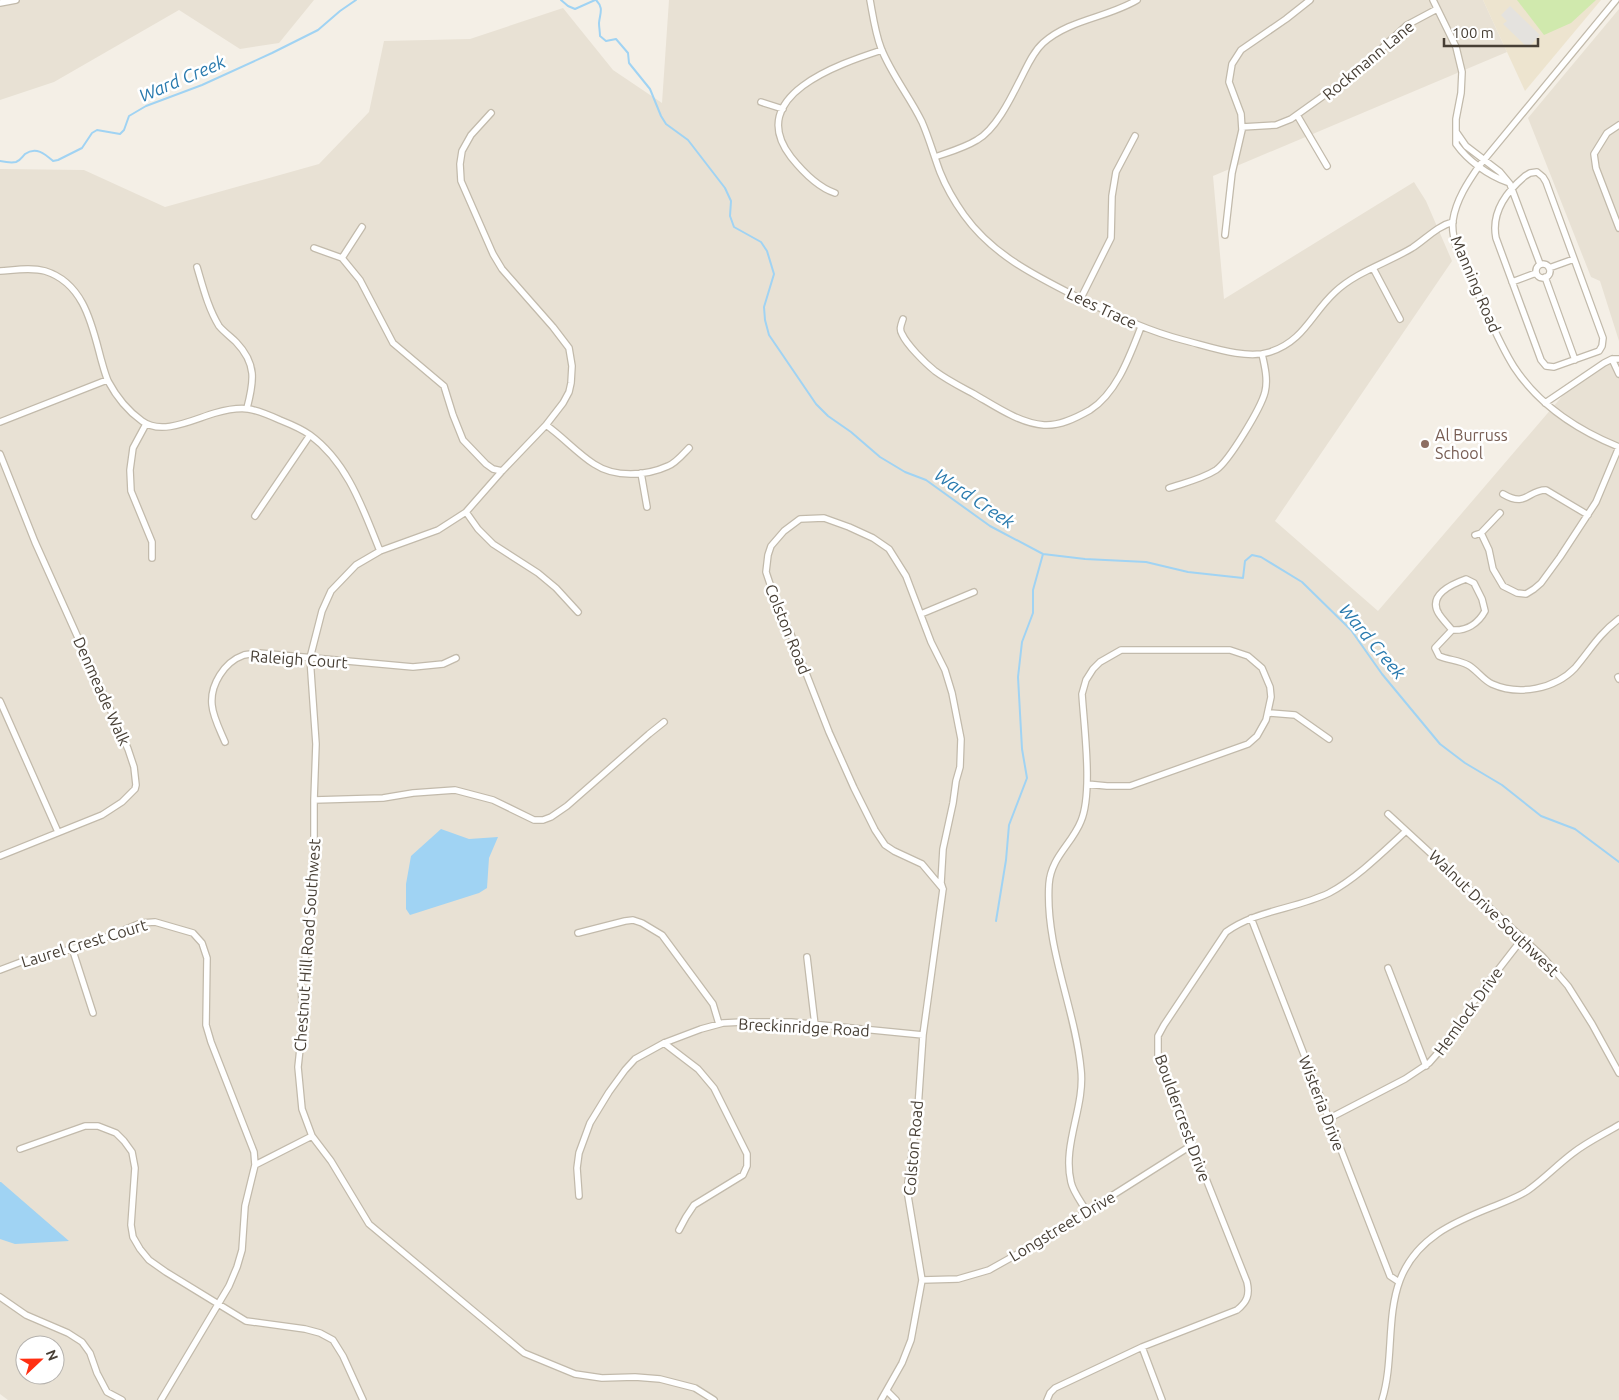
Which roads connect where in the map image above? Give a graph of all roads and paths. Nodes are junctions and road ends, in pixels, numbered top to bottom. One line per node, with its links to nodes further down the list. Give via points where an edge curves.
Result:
1 (16, 0): 7 (street)
2 (870, 0): 9 (street, Lees Trace)
3 (1137, 0): 17 (street, via 1124,8 1071,26 1043,43 990,130 978,140)
4 (1310, 0): 15 (street, via 1241,50 1234,60 1229,82 1241,114)
5 (1433, 0): 8 (street)
6 (1616, 0): 18 (street, Manning Road)
7 (0, 3)
8 (1437, 9): 13 (street, Rockmann Lane, via 1407,25 1354,74); 18 (street, via 1456,47 1462,72 1456,133)
9 (882, 50): 11 (street, via 814,77 799,88); 17 (street, Lees Trace, via 922,122)
10 (761, 102): 11 (street)
11 (783, 108): 21 (street, via 780,132 786,149 816,183)
12 (491, 113): 50 (street, Chestnut Hill Road Southwest, via 471,135 462,151 461,181 502,269 568,348 572,366 569,392)
13 (1297, 115): 15 (street, Rockmann Lane, via 1276,125); 19 (street)
14 (1619, 125): 24 (street, via 1607,133 1594,154 1596,168)
15 (1242, 127): 25 (street, via 1232,173)
16 (1135, 136): 37 (street, via 1116,172 1111,238)
17 (934, 158): 37 (street, Lees Trace, via 954,199 986,240 1026,270)
18 (1481, 163): 20 (street, via 1503,175); 22 (street, Manning Road, via 1462,193)
19 (1326, 166)
20 (1512, 190): 28 (street, via 1528,174 1537,172 1543,177); 29 (street); 36 (street, via 1498,208 1494,224)
21 (835, 193)
22 (1453, 222): 31 (street, Lees Trace); 46 (street, Manning Road, via 1458,250 1503,347 1525,382)
23 (362, 227): 27 (street)
24 (1619, 228)
25 (1226, 235)
26 (314, 248): 27 (street)
27 (342, 258): 55 (street, via 360,280 393,343 444,386 463,440 486,464)
28 (1574, 259): 32 (street); 43 (street, via 1603,340 1599,351)
29 (1540, 264): 32 (street); 34 (street)
30 (197, 267): 47 (street, via 204,294 220,327 248,358 253,383)
31 (1373, 268): 39 (street); 41 (street, Lees Trace, via 1334,292 1302,333 1289,344)
32 (1549, 268): 35 (street, via 1549,275)
33 (0, 270): 45 (street, via 45,271 64,280 78,293 90,320)
34 (1536, 273): 35 (street); 36 (street)
35 (1545, 277): 43 (street)
36 (1512, 282): 43 (street, via 1543,363 1554,368)
37 (1081, 298): 40 (street, Lees Trace)
38 (902, 319): 40 (street, via 903,337 936,372 1012,415 1034,423 1053,425 1091,409 1101,400 1124,370)
39 (1400, 319)
40 (1141, 326): 41 (street, Lees Trace, via 1175,338)
41 (1262, 354): 57 (street, via 1267,377 1265,392 1228,458 1216,470)
42 (1616, 359): 44 (street); 46 (street)
43 (1576, 360)
44 (1619, 374)
45 (107, 380): 48 (street); 49 (street, via 124,405)
46 (1545, 403): 52 (street, Manning Road, via 1581,429)
47 (247, 408): 49 (street, via 213,413 177,425); 51 (street, via 270,415)
48 (0, 422)
49 (146, 424): 65 (street, via 133,448 130,484 152,542)
50 (546, 425): 55 (street, Chestnut Hill Road Southwest); 56 (street, via 600,468 627,475)
51 (310, 435): 63 (street); 64 (street, via 348,477)
52 (1619, 447): 62 (street)
53 (688, 448): 56 (street, via 669,466)
54 (0, 454): 82 (street, Denmeade Walk, via 134,766 135,789 122,802 102,815)
55 (502, 471): 60 (street, Chestnut Hill Road Southwest)
56 (642, 473): 59 (street)
57 (1169, 488)
58 (1503, 494): 62 (street, via 1518,500 1546,490)
59 (648, 506)
60 (466, 512): 64 (street, Chestnut Hill Road Southwest, via 438,530); 67 (street, via 493,544 538,573)
61 (1500, 513): 62 (street, via 1478,534 1490,550 1493,569 1503,586 1526,594 1541,583)
62 (1588, 515)
63 (255, 516)
64 (380, 550): 71 (street, Chestnut Hill Road Southwest, via 356,565 331,591)
65 (152, 558)
66 (974, 592): 68 (street)
67 (578, 612)
68 (921, 614): 84 (street, Colston Road, via 945,670 961,739 960,767 943,850); 84 (street, Colston Road, via 906,576 889,549 849,527 824,518 800,519 784,531 768,555 766,572 777,605 829,732 875,830 885,845 922,864)
69 (1619, 619): 70 (street, via 1605,630 1573,669 1554,683 1528,690 1491,684 1468,665 1439,656 1435,648)
70 (1452, 630): 70 (street, via 1463,630 1476,623 1485,611 1474,583 1466,579 1450,584 1437,600 1439,614)
71 (310, 658): 72 (street, Raleigh Court, via 412,667 443,664); 77 (street, Raleigh Court, via 259,653 243,655 229,665 212,690 212,706); 79 (street, Chestnut Hill Road Southwest, via 316,744)
72 (456, 658)
73 (0, 701): 82 (street)
74 (1268, 713): 76 (street, via 1295,715); 78 (street, via 1257,736 1248,744 1130,786); 78 (street, via 1270,687 1262,668 1248,656 1230,650 1121,650 1093,669 1082,694)
75 (664, 722): 79 (street, via 567,806 543,820 534,820 493,800 455,790 412,792 384,798)
76 (1329, 739)
77 (224, 742)
78 (1087, 784): 106 (street, via 1082,821 1055,862 1049,882 1049,908 1081,1071 1069,1169 1071,1184)
79 (314, 800): 101 (street, Chestnut Hill Road Southwest, via 313,898 301,983 298,1067 302,1109)
80 (1388, 814): 81 (street, Walnut Drive Southwest)
81 (1406, 831): 85 (street, Bouldercrest Drive, via 1329,893); 87 (street, Walnut Drive Southwest)
82 (58, 832): 83 (street, Denmeade Walk)
83 (0, 856)
84 (942, 889): 95 (street, Colston Road)
85 (1251, 918): 99 (street, Wisteria Drive); 102 (street, Bouldercrest Drive, via 1220,939 1158,1036 1158,1058)
86 (578, 933): 93 (street, via 633,920 662,935 713,1004)
87 (1522, 939): 97 (street, Hemlock Drive, via 1474,1001 1458,1030); 98 (street, Walnut Drive Southwest, via 1568,986)
88 (72, 948): 91 (street, Laurel Crest Court); 92 (street); 104 (street, Laurel Crest Court, via 142,923 155,922 193,933 202,943 207,958 206,1025 254,1152)
89 (807, 957): 94 (street)
90 (1388, 968): 97 (street)
91 (0, 970)
92 (93, 1012)
93 (719, 1024): 94 (street, Breckinridge Road); 96 (street, Breckinridge Road)
94 (815, 1025): 95 (street, Breckinridge Road)
95 (923, 1035): 108 (street, Colston Road, via 918,1108 907,1190)
96 (664, 1043): 105 (street, Breckinridge Road, via 636,1059 625,1070 590,1123 579,1153); 107 (street, via 698,1069 714,1088 748,1160 743,1174 694,1206)
97 (1426, 1066): 99 (street, Hemlock Drive)
98 (1619, 1073)
99 (1328, 1119): 109 (street, Wisteria Drive, via 1390,1276)
100 (1619, 1125): 109 (street, via 1583,1145 1522,1194 1439,1231 1415,1253)
101 (312, 1136): 104 (street); 117 (street, Chestnut Hill Road Southwest, via 369,1224 524,1353 575,1374 678,1382)
102 (1192, 1145): 106 (street, Longstreet Drive); 112 (street, Bouldercrest Drive, via 1249,1294 1237,1310)
103 (20, 1149): 111 (street, via 85,1126 98,1126 116,1134 132,1152 135,1168 131,1225 140,1250 166,1272)
104 (255, 1165): 111 (street, via 245,1206 242,1250)
105 (579, 1196)
106 (1087, 1212): 108 (street, Longstreet Drive, via 989,1270 958,1279)
107 (679, 1230)
108 (922, 1280): 113 (street, Colston Road, via 912,1340)
109 (1399, 1282): 122 (street)
110 (0, 1297): 114 (street, via 26,1315 82,1342 107,1392)
111 (218, 1305): 115 (street); 116 (street, via 246,1322 305,1329 333,1340)
112 (1142, 1347): 120 (street, Bouldercrest Drive, via 1055,1388); 121 (street)
113 (887, 1391): 118 (street, Colston Road); 119 (street)
114 (122, 1400)
115 (161, 1400)
116 (363, 1400)
117 (714, 1400)
118 (881, 1400)
119 (896, 1400)
120 (1047, 1400)
121 (1162, 1400)
122 (1382, 1400)

